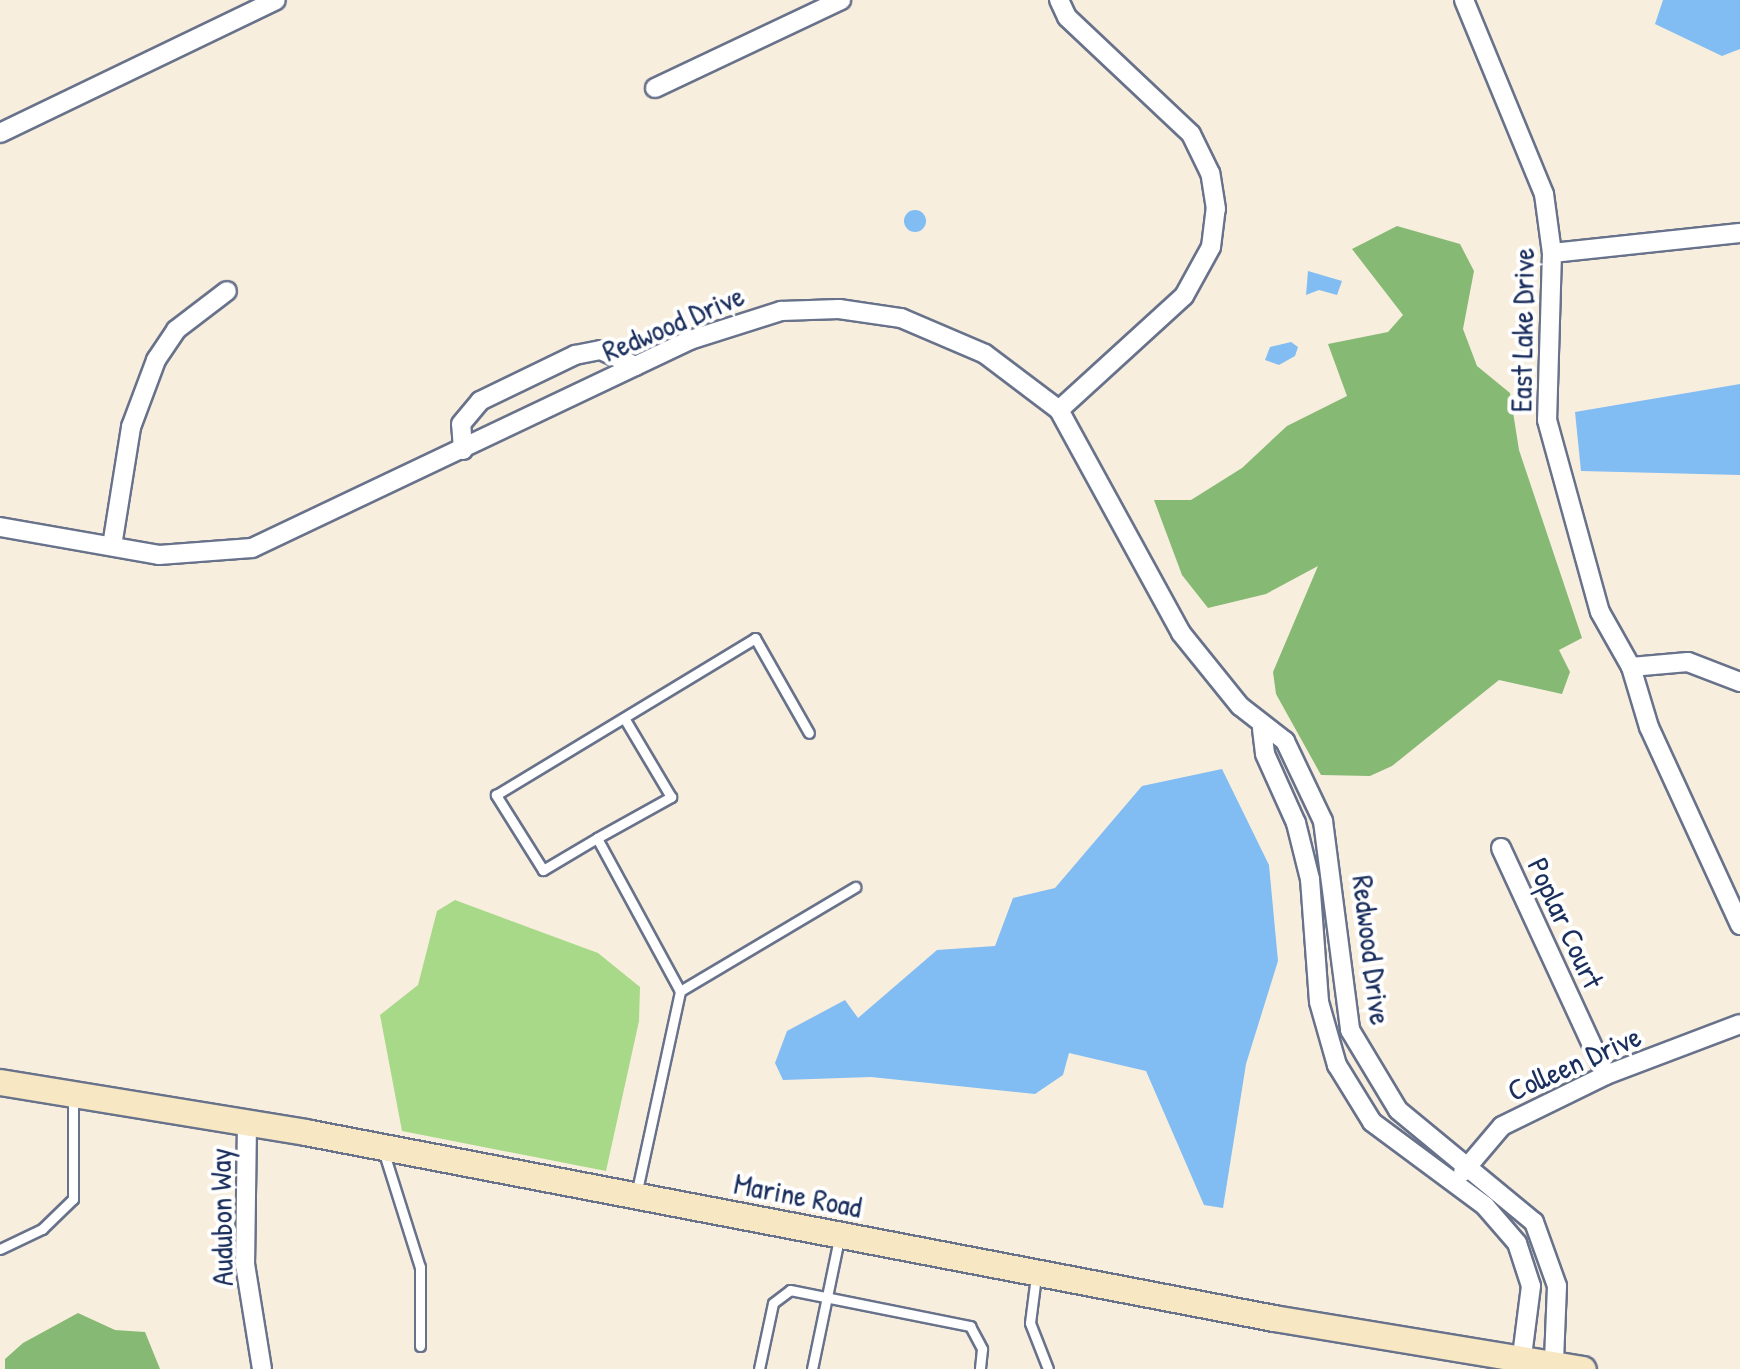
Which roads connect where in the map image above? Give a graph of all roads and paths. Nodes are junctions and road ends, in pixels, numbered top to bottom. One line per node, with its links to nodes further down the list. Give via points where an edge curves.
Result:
1 (276, 0): 6 (street)
2 (841, 0): 5 (street)
3 (1060, 0): 11 (street, via 1067,17 1191,134 1210,173 1216,208 1211,246 1184,296)
4 (1464, 0): 8 (street, East Lake Drive, via 1528,144)
5 (655, 88)
6 (0, 132)
7 (1740, 233): 8 (street)
8 (1552, 253): 15 (street, East Lake Drive, via 1545,382 1553,457 1600,612)
9 (227, 291): 14 (street, via 176,330 156,360 131,427)
10 (635, 366): 11 (street, Redwood Drive, via 748,317 839,309 901,318 958,340 1012,370); 12 (street, Redwood Drive); 12 (street, via 601,350 575,355 496,394 462,424)
11 (1059, 410): 18 (street, Redwood Drive, via 1090,456 1162,605)
12 (463, 450): 14 (street, Redwood Drive, via 252,548 185,556)
13 (0, 528): 14 (street, Redwood Drive)
14 (112, 546)
15 (1631, 668): 16 (street, via 1688,662); 23 (street, East Lake Drive, via 1649,727)
16 (1740, 682)
17 (624, 718): 19 (lane, via 755,638); 20 (lane, via 671,797); 20 (lane, via 496,795 543,870)
18 (1262, 729): 31 (street, Redwood Drive, via 1285,741 1323,821 1350,1030 1398,1110 1427,1138); 32 (street, Redwood Drive, via 1264,754 1296,823 1310,878 1319,1002 1337,1065 1372,1122)
19 (809, 733)
20 (597, 838): 24 (lane)
21 (1501, 848): 26 (street, Poplar Court)
22 (855, 887): 24 (lane)
23 (1740, 925)
24 (680, 991): 33 (lane)
25 (1740, 1024): 26 (street, Colleen Drive)
26 (1606, 1075): 31 (street, Colleen Drive, via 1502,1126)
27 (0, 1082): 28 (main road, Marine Road)
28 (73, 1094): 29 (main road, Marine Road); 35 (lane, via 72,1200 42,1229)
29 (247, 1123): 30 (main road, Marine Road); 41 (street, Audubon Way, via 245,1264)
30 (382, 1148): 33 (main road, Marine Road); 38 (lane, via 420,1267)
31 (1470, 1163): 32 (street, Colleen Drive); 40 (street, Redwood Drive, via 1534,1222 1547,1247 1557,1286)
32 (1454, 1185): 39 (street, Redwood Drive, via 1504,1224 1527,1264 1531,1312)
33 (635, 1197): 34 (main road, Marine Road)
34 (839, 1236): 36 (main road, Marine Road); 37 (lane)
35 (0, 1248)
36 (1036, 1273): 39 (main road, Marine Road); 45 (lane, via 1030,1323)
37 (827, 1298): 42 (lane, via 781,1292); 43 (lane); 44 (lane, via 970,1326 982,1349)
38 (420, 1346)
39 (1522, 1356): 40 (main road, Marine Road)
40 (1554, 1360): 46 (main road, Marine Road)
41 (262, 1369)
42 (759, 1369)
43 (812, 1369)
44 (980, 1369)
45 (1048, 1369)
46 (1584, 1369)

